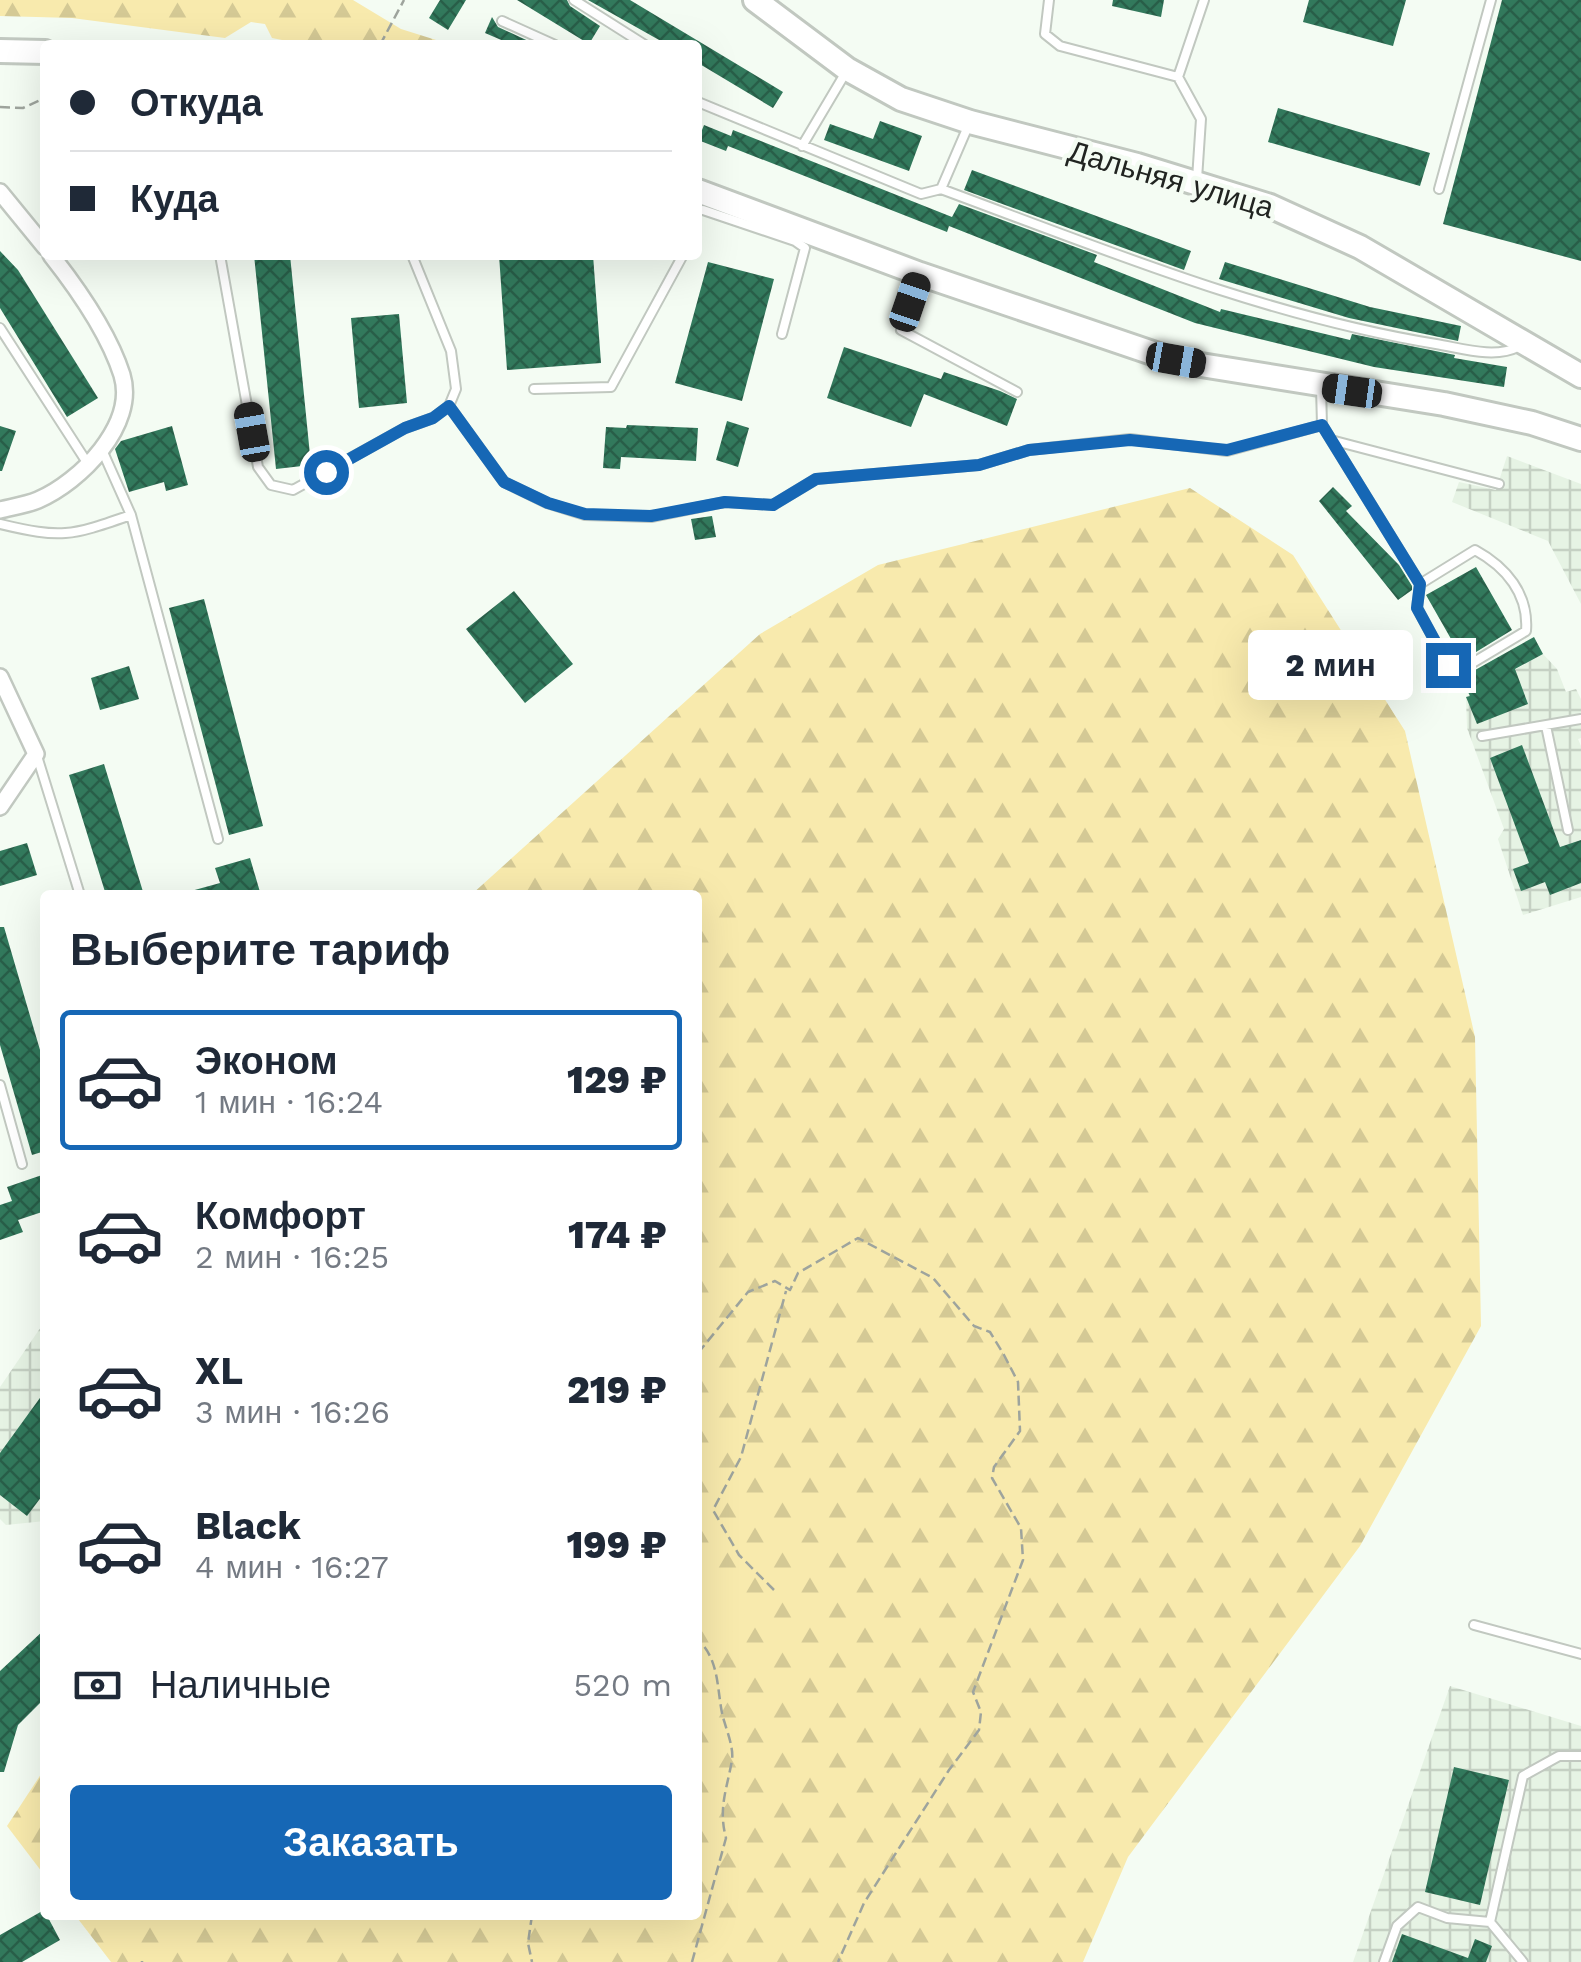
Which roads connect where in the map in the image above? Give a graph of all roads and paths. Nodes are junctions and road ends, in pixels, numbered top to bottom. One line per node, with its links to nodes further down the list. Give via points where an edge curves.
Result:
1 (404, 0): 8 (path)
2 (574, 0): 10 (lane)
3 (1049, 0): 14 (lane, via 1045,34 1060,46)
4 (1204, 0): 14 (lane)
5 (1491, 0): 22 (lane)
6 (764, 3): 13 (main road, Дальняя улица)
7 (502, 21): 9 (lane)
8 (383, 40)
9 (544, 40)
10 (638, 40)
11 (0, 52): 12 (main road)
12 (40, 52)
13 (848, 69): 18 (main road, Дальняя улица, via 901,98); 19 (lane)
14 (1178, 77): 20 (lane, via 1201,119)
15 (40, 100): 17 (path)
16 (702, 104): 19 (lane)
17 (0, 107)
18 (970, 122): 20 (main road, Дальняя улица); 21 (lane)
19 (802, 146): 21 (lane, via 921,194)
20 (1197, 184): 33 (main road, Дальняя улица, via 1270,206 1360,247)
21 (942, 189): 33 (lane, via 1208,287 1377,334 1490,352)
22 (1439, 189)
23 (0, 192): 25 (street)
24 (703, 198): 30 (main road); 32 (lane, via 805,248)
25 (40, 241)
26 (55, 260): 42 (street, via 83,296 122,375 125,401)
27 (221, 260): 38 (lane, via 258,468 271,485 293,490)
28 (414, 260): 38 (lane, via 452,350 456,389)
29 (679, 260): 36 (lane, via 611,387)
30 (920, 274): 35 (main road, via 1176,360); 37 (lane, via 901,330)
31 (0, 328): 43 (lane)
32 (782, 334)
33 (1525, 343): 34 (main road, Дальняя улица)
34 (1581, 376)
35 (1321, 386): 39 (lane); 40 (main road, via 1444,404)
36 (534, 389)
37 (1017, 392)
38 (449, 406): 39 (lane, via 504,482 585,514 651,516 725,502 773,505 816,479 979,465 1029,450 1130,440 1227,450)
39 (1322, 425): 41 (lane)
40 (1581, 439)
41 (1331, 440): 44 (lane); 48 (lane)
42 (102, 450): 43 (street); 46 (lane)
43 (88, 464): 45 (street, via 38,500)
44 (1499, 484)
45 (0, 510)
46 (130, 515): 47 (lane, via 76,534); 56 (lane)
47 (0, 524)
48 (1420, 584): 48 (lane, via 1417,608 1448,665 1464,668 1526,631 1528,609 1501,564 1475,550)
49 (0, 677): 53 (street)
50 (1581, 719): 51 (lane)
51 (1546, 726): 52 (lane); 55 (lane)
52 (1482, 736)
53 (36, 754): 54 (street); 57 (lane)
54 (0, 807)
55 (1568, 830)
56 (218, 839)
57 (78, 890)
58 (0, 1084): 59 (lane)
59 (22, 1164)
60 (787, 1289): 61 (path, via 775,1281 748,1292); 62 (path, via 741,1458 713,1510 740,1554); 71 (path, via 798,1273 858,1238 933,1278 974,1326 990,1332 1018,1382 1020,1407 1020,1431 992,1478 1021,1528 1023,1560 973,1692 980,1730 864,1903)
61 (702, 1348)
62 (774, 1590)
63 (1474, 1625): 65 (lane)
64 (702, 1644): 70 (path, via 718,1682 732,1758 721,1820 726,1838)
65 (1581, 1654)
66 (1581, 1756): 68 (lane, via 1559,1756 1523,1776)
67 (531, 1920): 69 (path)
68 (1490, 1922): 72 (lane, via 1418,1908 1397,1926); 73 (lane)
69 (532, 1962)
70 (692, 1962)
71 (838, 1962)
72 (1384, 1962)
73 (1523, 1962)

